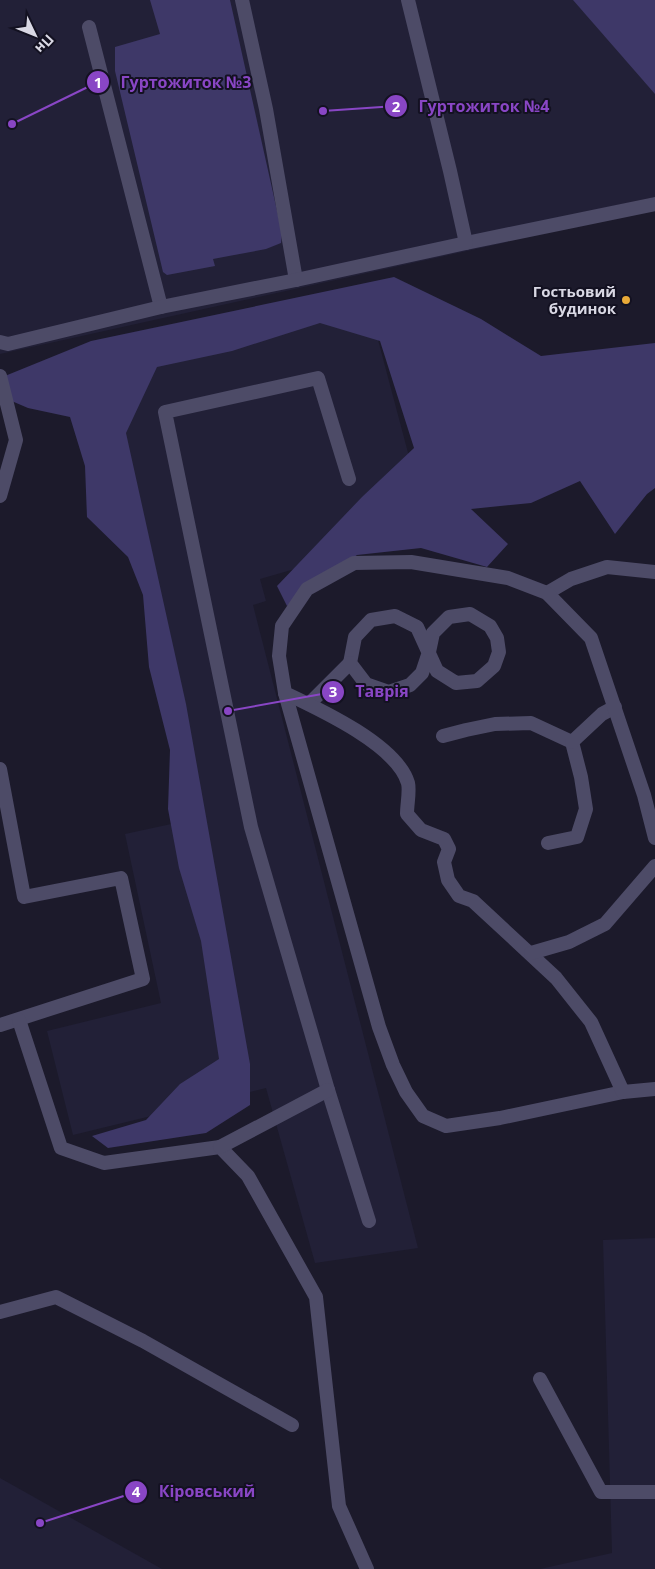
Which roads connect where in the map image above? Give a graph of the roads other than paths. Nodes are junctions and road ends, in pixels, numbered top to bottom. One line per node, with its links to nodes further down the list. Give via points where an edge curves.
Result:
1 (242, 0): 6 (lane, via 266,109)
2 (408, 0): 5 (lane)
3 (89, 27): 7 (lane)
4 (655, 204): 5 (lane)
5 (466, 243): 6 (lane)
6 (296, 280): 7 (lane)
7 (161, 307): 8 (lane, via 8,344)
8 (0, 342)
9 (0, 376): 11 (lane, via 16,440)
10 (349, 479): 29 (lane, via 318,378 165,412 251,827)
11 (0, 496)
12 (655, 572): 13 (lane, via 607,567 571,579)
13 (547, 593): 16 (lane, via 508,578 411,562 354,563 307,589 282,626 279,656); 18 (lane, via 591,638)
14 (430, 652): 14 (lane, via 433,633 449,617 470,614 490,626 497,638 499,652 494,666 477,681 456,683 437,671); 15 (lane, via 422,673 410,685 389,692 366,684); 15 (lane, via 417,627 395,616 371,620 355,637)
15 (350, 663): 17 (lane)
16 (285, 693): 17 (lane); 30 (lane, via 379,1027 406,1092 424,1116 446,1126)
17 (309, 704): 25 (lane, via 369,738 398,763 408,784 407,814 421,830 444,839 449,849 444,862 448,880 459,896 473,901)
18 (615, 707): 20 (lane, via 602,714); 22 (lane)
19 (443, 736): 20 (lane, via 495,724 531,723)
20 (572, 742): 23 (lane, via 586,808 577,837)
21 (0, 769): 26 (lane, via 24,897 121,878 143,979)
22 (655, 838)
23 (548, 843)
24 (655, 866): 25 (lane, via 605,924 569,942)
25 (531, 954): 30 (lane, via 556,978 591,1022)
26 (19, 1020): 27 (lane); 31 (lane, via 61,1148 104,1163)
27 (0, 1025)
28 (655, 1088): 30 (lane)
29 (328, 1090): 31 (lane); 32 (lane)
30 (624, 1092)
31 (220, 1147): 37 (lane, via 248,1176 316,1297 340,1506)
32 (369, 1221)
33 (0, 1312): 35 (lane, via 56,1297 143,1341)
34 (540, 1379): 36 (lane, via 601,1492)
35 (292, 1425)
36 (655, 1492)
37 (367, 1569)

